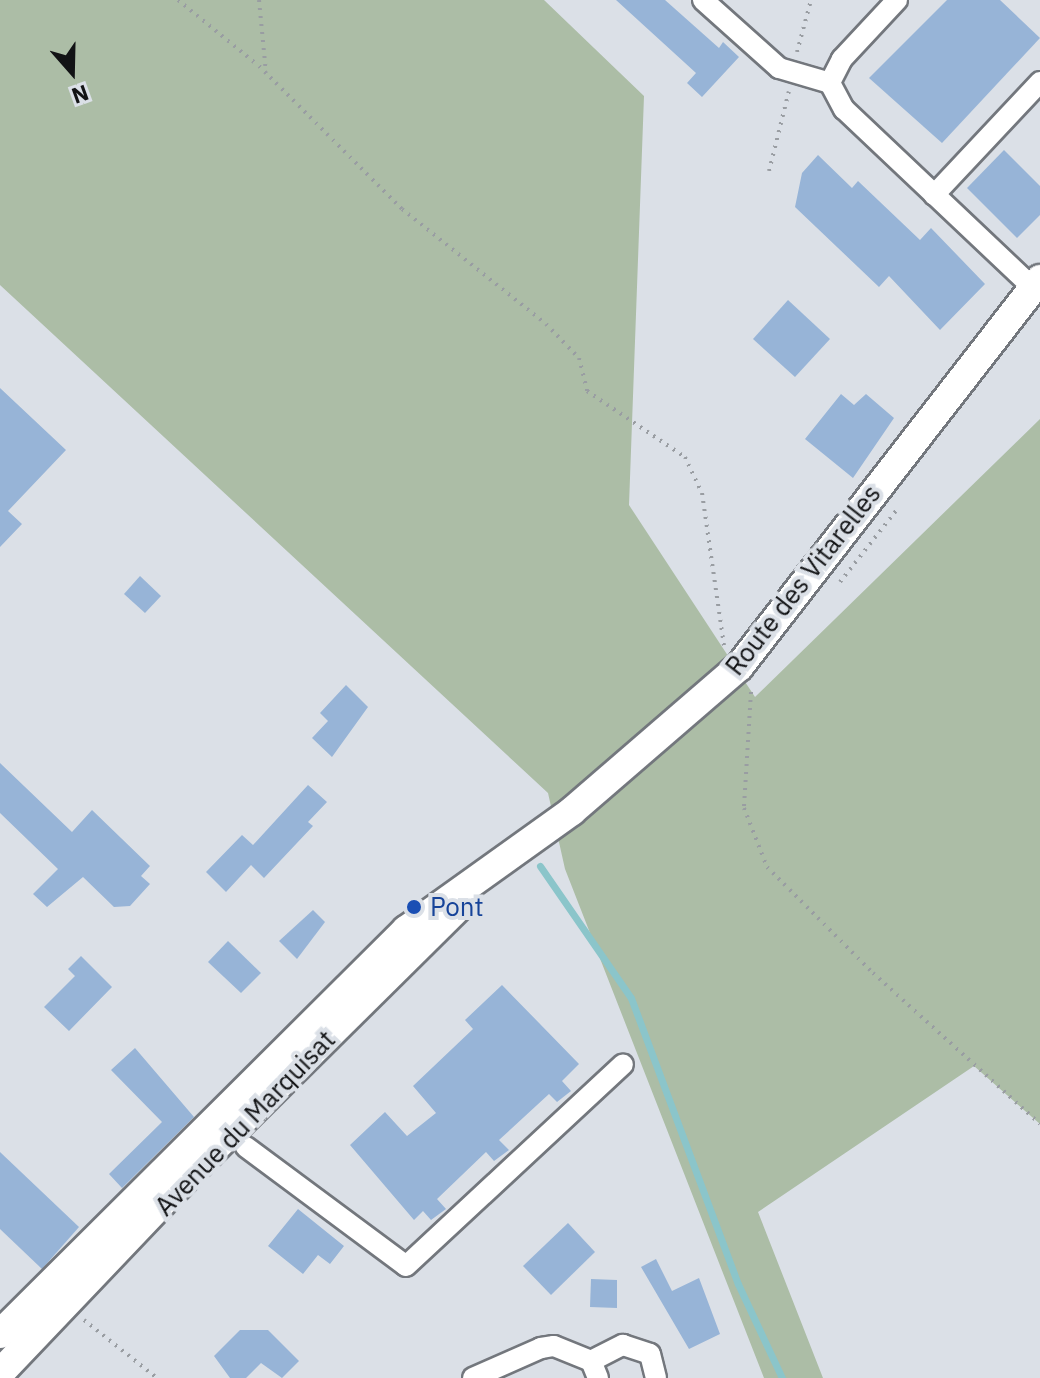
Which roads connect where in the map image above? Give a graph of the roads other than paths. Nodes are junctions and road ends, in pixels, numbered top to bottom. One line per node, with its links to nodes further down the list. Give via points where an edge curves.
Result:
1 (703, 0): 4 (street, via 779,68)
2 (897, 0): 4 (street, via 842,59)
3 (1040, 82): 5 (street)
4 (830, 83): 5 (street, via 844,109)
5 (934, 195): 6 (street)
6 (1036, 283): 7 (main road, Route des Vitarelles, via 739,667)
7 (528, 844): 8 (main road, Avenue du Marquisat)
8 (489, 874): 11 (main road, Avenue du Marquisat, via 406,930); 13 (main road, Avenue du Marquisat)
9 (623, 1064): 10 (street, via 406,1266)
10 (246, 1147)
11 (0, 1334)
12 (595, 1369): 14 (street, via 554,1346 508,1358); 15 (street, via 633,1345 650,1354)
13 (0, 1373)
14 (473, 1378)
15 (656, 1378)

